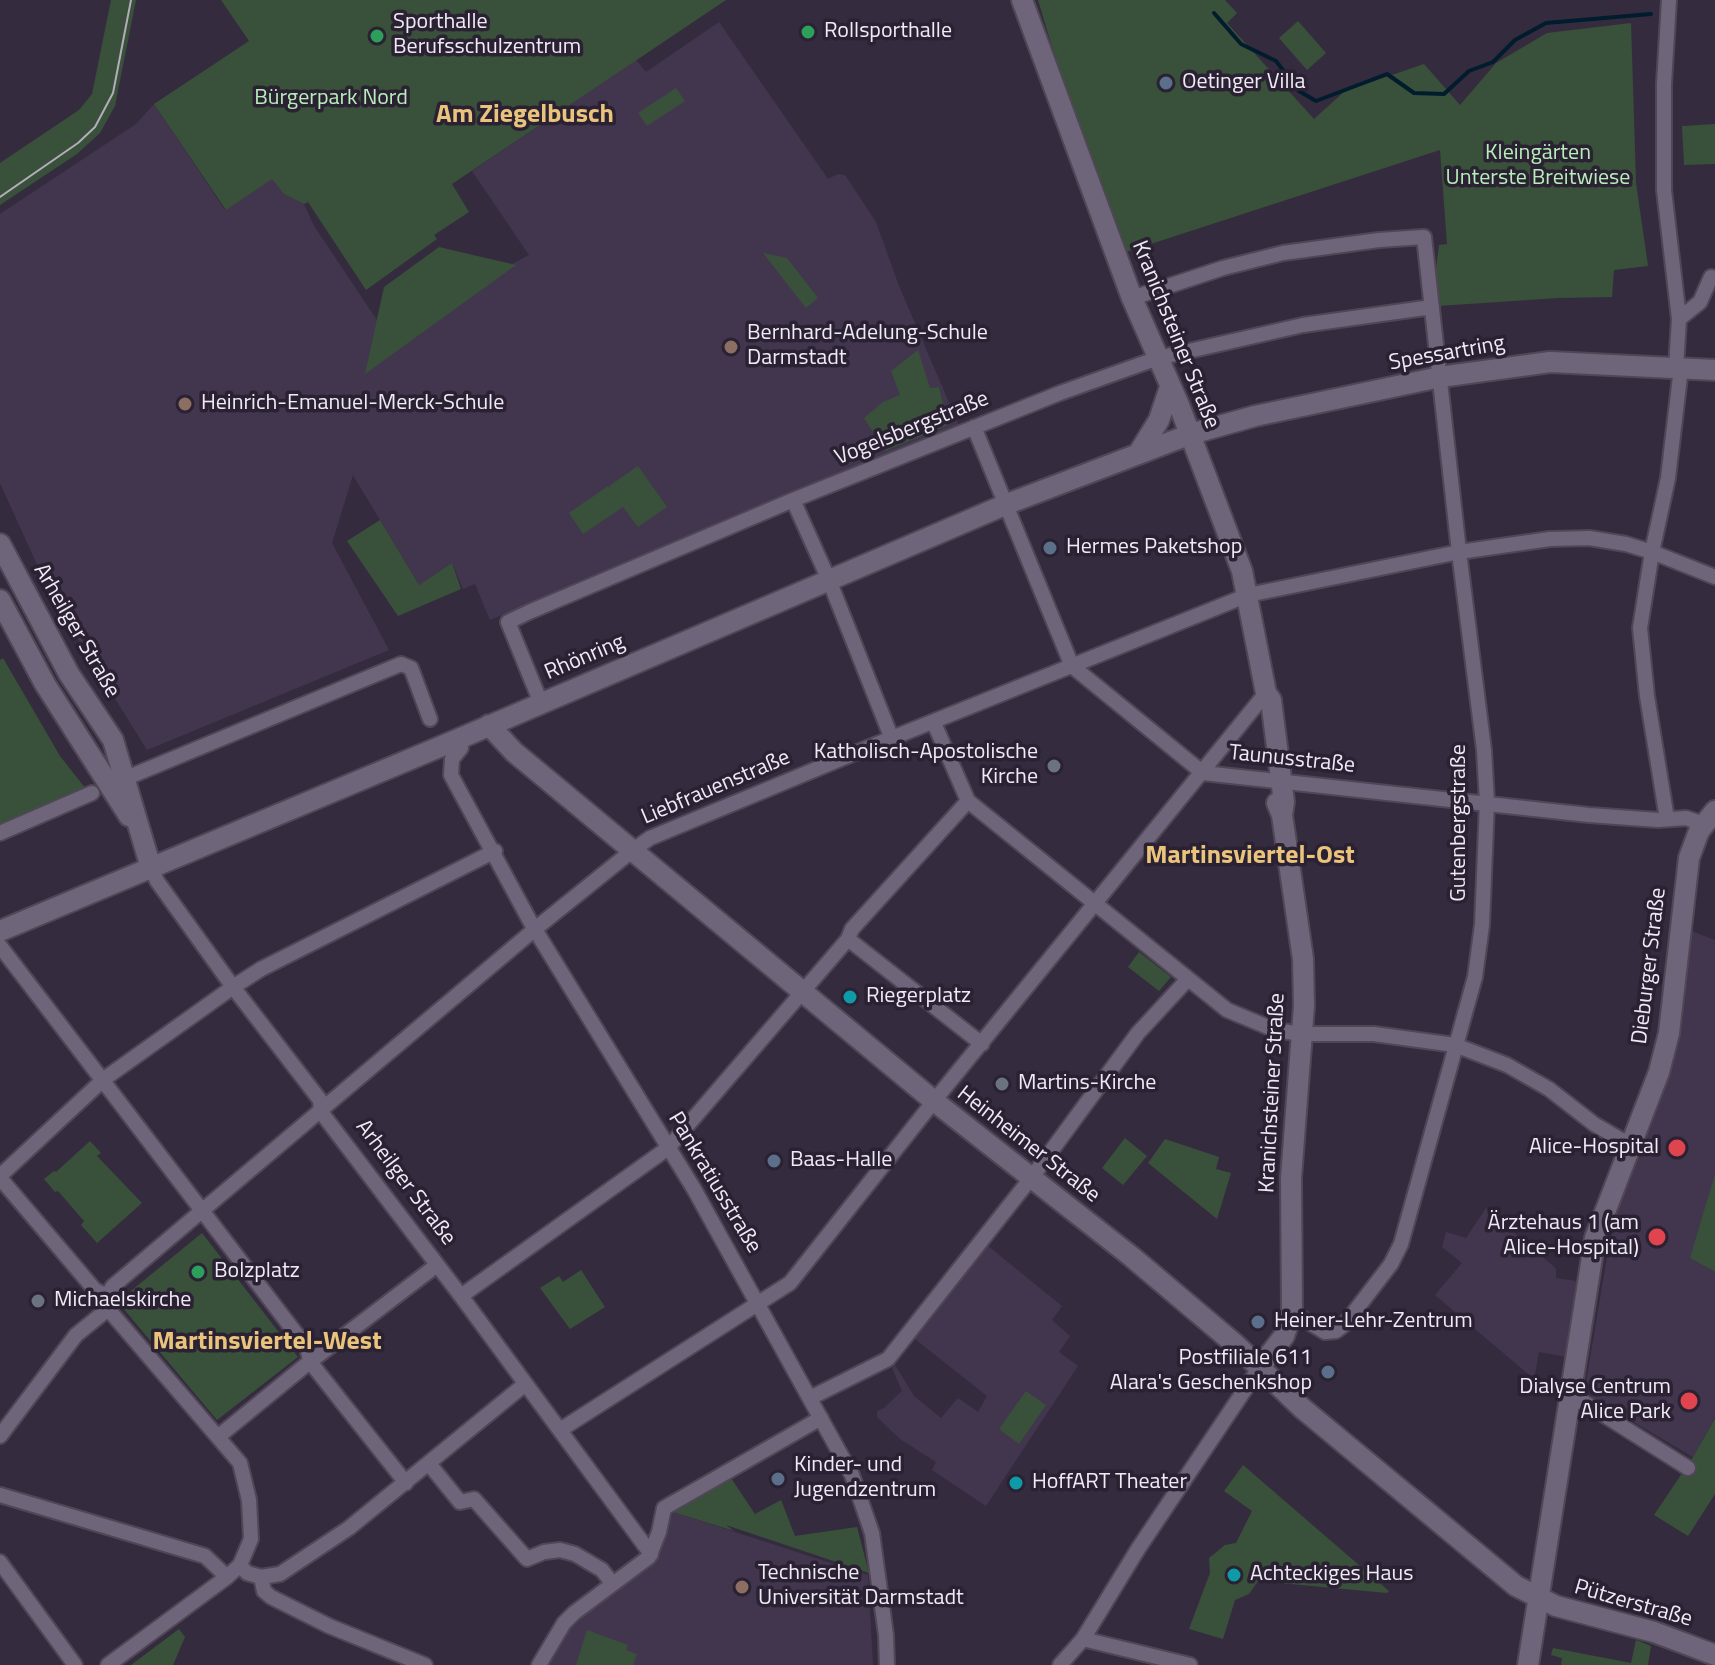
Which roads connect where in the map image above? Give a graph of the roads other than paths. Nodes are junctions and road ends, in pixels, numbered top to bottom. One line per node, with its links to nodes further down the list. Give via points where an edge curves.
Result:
1 (1022, 0): 4 (main road, Kranichsteiner Straße)
2 (1669, 0): 6 (street, via 1664,190)
3 (1715, 278): 6 (street, via 1700,302)
4 (1132, 298): 5 (street, Gutenbergstraße, via 1283,253 1424,237); 7 (main road, Kranichsteiner Straße)
5 (1432, 307): 7 (street, Vogelsbergstraße, via 1303,325); 10 (street, Gutenbergstraße)
6 (1679, 319): 8 (street)
7 (1158, 358): 11 (main road, Kranichsteiner Straße); 12 (street, Vogelsbergstraße)
8 (1678, 368): 9 (main road, Spessartring); 10 (main road, Spessartring, via 1550,362); 19 (street, via 1668,478)
9 (1715, 370)
10 (1440, 377): 13 (main road, Spessartring); 18 (street, Gutenbergstraße)
11 (1170, 387): 13 (main road, Kranichsteiner Straße); 14 (main road, via 1159,420)
12 (974, 427): 15 (street, Vogelsbergstraße); 16 (street, Taunusstraße)
13 (1191, 434): 14 (main road, Rhönring); 22 (main road, Kranichsteiner Straße)
14 (1138, 454): 16 (main road, Rhönring)
15 (793, 500): 21 (street); 26 (street, Vogelsbergstraße, via 508,622)
16 (1007, 504): 21 (main road, Rhönring); 24 (street, Taunusstraße)
17 (0, 544): 36 (main road, Arheilger Straße, via 69,674 113,740)
18 (1459, 552): 19 (street, Liebfrauenstraße, via 1589,538); 22 (street, Liebfrauenstraße); 38 (street, Gutenbergstraße)
19 (1652, 552): 20 (street, Liebfrauenstraße); 40 (street, via 1640,628)
20 (1715, 577)
21 (829, 580): 26 (main road, Rhönring); 30 (street)
22 (1248, 595): 24 (street, Liebfrauenstraße); 25 (main road, Kranichsteiner Straße)
23 (0, 600): 36 (main road, Arheilger Straße)
24 (1072, 666): 28 (street, Liebfrauenstraße); 33 (street, Taunusstraße)
25 (1266, 693): 33 (street); 35 (main road, Kranichsteiner Straße, via 1271,700)
26 (541, 703): 29 (main road, Rhönring)
27 (430, 719): 36 (street, via 410,667 401,664)
28 (934, 723): 30 (street, Liebfrauenstraße); 37 (street)
29 (489, 725): 31 (main road, Heinheimer Straße); 34 (main road, Rhönring)
30 (892, 739): 42 (street, Liebfrauenstraße, via 657,835)
31 (507, 747): 32 (main road, via 480,741); 42 (main road, Heinheimer Straße)
32 (461, 748): 34 (main road, via 383,780); 43 (street, Pankratiusstraße, via 452,759 451,775)
33 (1203, 773): 35 (street, Taunusstraße); 45 (street)
34 (371, 776): 44 (main road, Rhönring)
35 (1278, 781): 38 (street, Taunusstraße); 53 (main road, Kranichsteiner Straße, via 1303,959)
36 (109, 786): 41 (street); 44 (main road, Arheilger Straße, via 140,833)
37 (968, 801): 45 (street); 48 (street)
38 (1487, 802): 40 (street, Taunusstraße); 55 (street, Gutenbergstraße, via 1482,925 1475,977)
39 (1710, 818): 40 (street, Taunusstraße); 59 (main road, Dieburger Straße, via 1693,844 1687,866 1669,1033)
40 (1667, 819)
41 (0, 833)
42 (633, 850): 46 (street, Liebfrauenstraße); 52 (main road, Heinheimer Straße)
43 (495, 851): 46 (street, Pankratiusstraße); 51 (street)
44 (151, 868): 47 (main road, Rhönring); 51 (street, Arheilger Straße)
45 (1095, 904): 50 (street); 54 (street)
46 (535, 929): 58 (street, Liebfrauenstraße); 60 (street, Pankratiusstraße)
47 (0, 931)
48 (848, 939): 52 (street); 54 (street)
49 (0, 946): 56 (street)
50 (1188, 979): 53 (street, via 1247,1020); 62 (street, via 1138,1033)
51 (233, 987): 56 (street); 58 (street, Arheilger Straße, via 320,1100)
52 (803, 992): 57 (main road, Heinheimer Straße); 60 (street)
53 (1302, 1034): 55 (street, via 1374,1034); 68 (main road, Kranichsteiner Straße, via 1291,1178)
54 (982, 1044): 57 (street)
55 (1455, 1045): 59 (street, via 1507,1065); 68 (street, Gutenbergstraße, via 1391,1264 1336,1331 1325,1332)
56 (104, 1079): 61 (street); 63 (street)
57 (939, 1095): 62 (main road, Heinheimer Straße); 67 (street, via 790,1283)
58 (321, 1112): 63 (street, Liebfrauenstraße); 64 (street, Arheilger Straße)
59 (1630, 1145): 73 (main road, Dieburger Straße, via 1602,1219)
60 (668, 1148): 65 (street); 67 (street, Pankratiusstraße)
61 (0, 1177): 66 (street)
62 (1030, 1178): 70 (main road, Heinheimer Straße); 72 (street, via 888,1359)
63 (204, 1210): 66 (street, Liebfrauenstraße, via 113,1286); 69 (street, via 307,1348)
64 (437, 1265): 65 (street, Arheilger Straße); 69 (street)
65 (461, 1296): 71 (street, Arheilger Straße)
66 (108, 1302): 76 (street, via 76,1335); 77 (street)
67 (758, 1302): 72 (street, Pankratiusstraße); 75 (street)
68 (1292, 1312): 70 (main road, Kranichsteiner Straße, via 1284,1336)
69 (311, 1363): 77 (street); 80 (street)
70 (1260, 1367): 88 (main road, Heinheimer Straße, via 1516,1586); 89 (street)
71 (524, 1385): 75 (street, Arheilger Straße); 78 (street)
72 (810, 1398): 74 (street, Pankratiusstraße)
73 (1574, 1400): 79 (street); 88 (main road, Dieburger Straße, via 1553,1573)
74 (821, 1418): 82 (street, via 664,1508); 95 (street, Pankratiusstraße, via 852,1475 872,1533)
75 (560, 1430): 82 (street, Arheilger Straße)
76 (0, 1436)
77 (219, 1436): 84 (street, via 240,1463 249,1500 251,1539)
78 (430, 1465): 80 (street); 87 (street, via 460,1502 474,1499 527,1559 560,1550 575,1554 602,1570)
79 (1688, 1468)
80 (406, 1483): 86 (street, via 280,1574)
81 (0, 1495): 85 (street, via 205,1556)
82 (651, 1554): 87 (street)
83 (0, 1562): 91 (street)
84 (240, 1565): 85 (street); 86 (street)
85 (227, 1577): 92 (street)
86 (261, 1577): 93 (street, via 271,1597)
87 (612, 1583): 94 (street, via 564,1623)
88 (1538, 1598): 90 (main road, Pützerstraße); 98 (main road, Dieburger Straße)
89 (1083, 1639): 96 (street); 97 (street)
90 (1715, 1655)
91 (75, 1665)
92 (108, 1665)
93 (425, 1665)
94 (539, 1665)
95 (887, 1665)
96 (1060, 1665)
97 (1190, 1665)
98 (1528, 1665)

